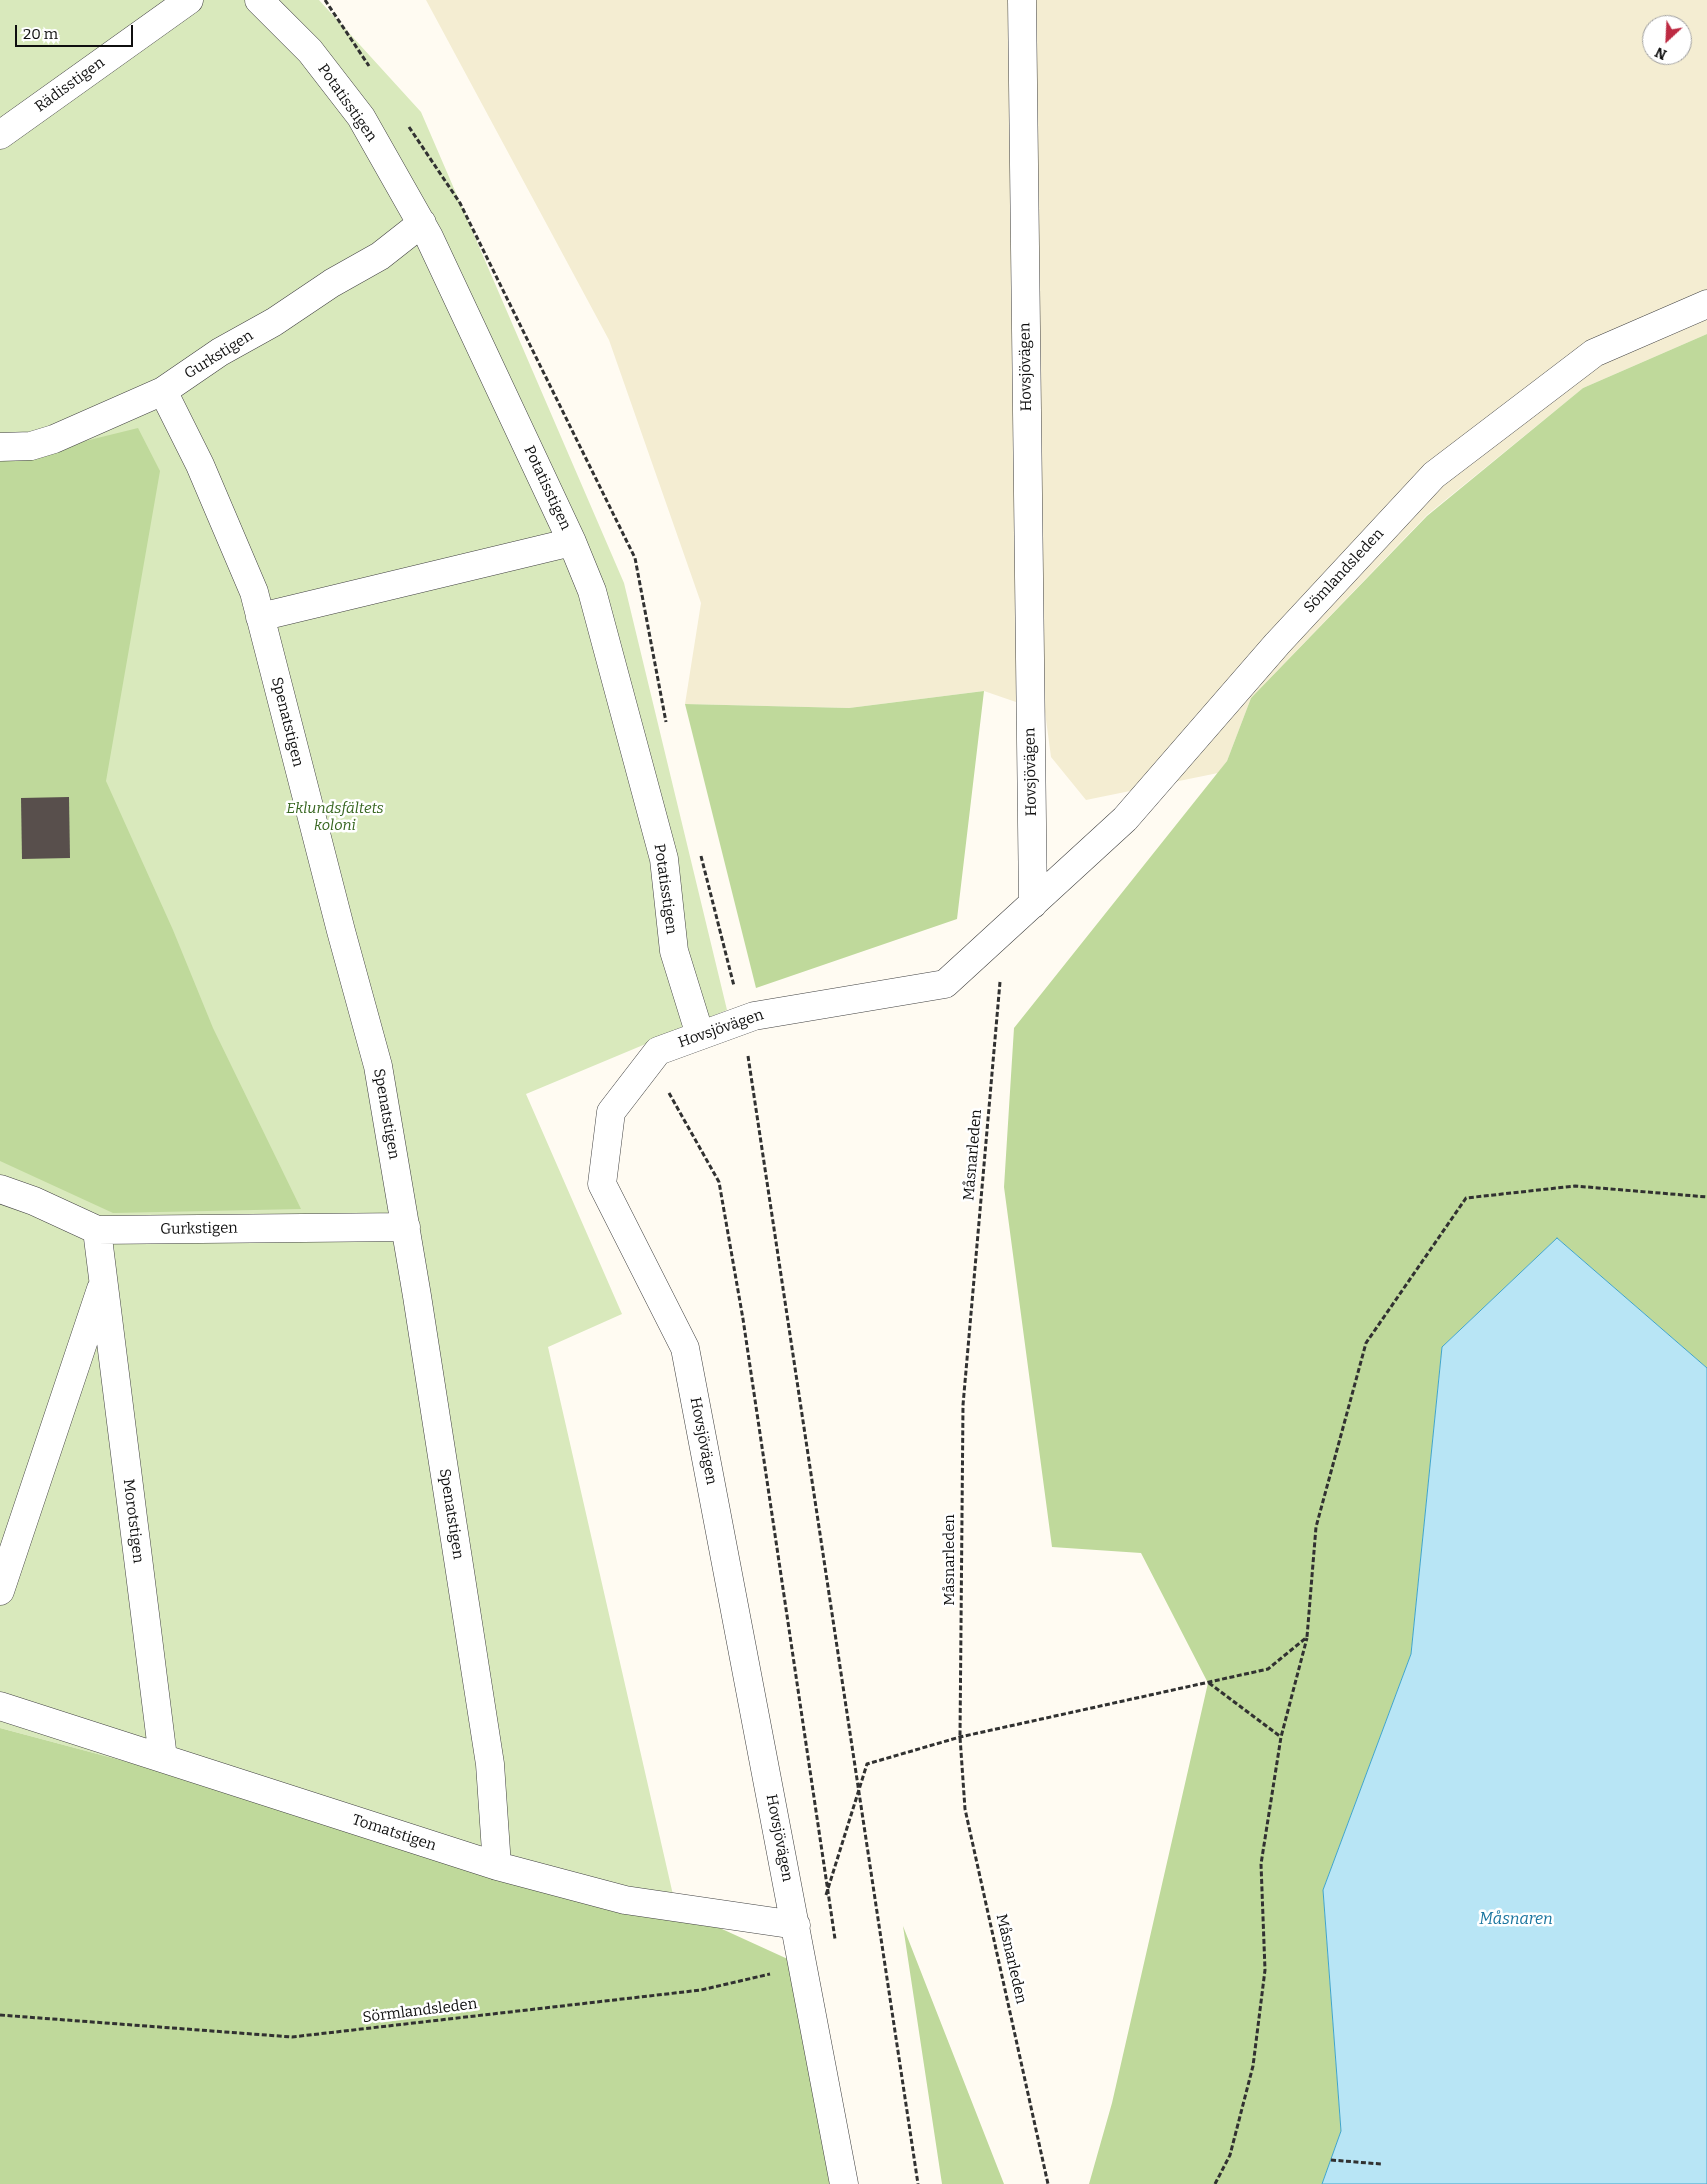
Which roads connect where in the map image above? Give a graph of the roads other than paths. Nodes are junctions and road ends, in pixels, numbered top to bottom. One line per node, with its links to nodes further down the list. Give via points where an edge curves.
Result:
1 (190, 0): 4 (street, Rädisstigen)
2 (259, 0): 5 (street, Potatisstigen, via 310,51 361,117)
3 (1022, 0): 11 (street, Hovsjövägen)
4 (0, 135)
5 (422, 223): 7 (street, Gurkstigen, via 380,256 220,352); 9 (street, Potatisstigen)
6 (1707, 304): 11 (street, Sömlandsleden, via 1594,353 1434,474 1277,644 1125,819)
7 (163, 391): 8 (street, Gurkstigen, via 54,439 31,446); 10 (street, Spenatstigen, via 228,527)
8 (0, 448)
9 (572, 542): 10 (street); 12 (street, Potatisstigen, via 592,591 664,859 674,951)
10 (260, 616): 14 (street, Spenatstigen, via 378,1066)
11 (1033, 904): 12 (street, Hovsjövägen, via 945,984 754,1016)
12 (700, 1035): 21 (street, Hovsjövägen, via 658,1051 610,1112 602,1184 686,1348)
13 (0, 1188): 15 (street, Gurkstigen)
14 (406, 1227): 15 (street, Gurkstigen); 20 (street, Spenatstigen, via 490,1764)
15 (97, 1230): 16 (street, Morotstigen)
16 (103, 1283): 17 (street, Morotstigen); 19 (street, Morotstigen)
17 (0, 1591)
18 (0, 1706): 19 (street, Tomatstigen)
19 (163, 1758): 20 (street, Tomatstigen)
20 (497, 1866): 21 (street, Tomatstigen, via 625,1900)
21 (796, 1926): 22 (street, Hovsjövägen)
22 (844, 2184)

